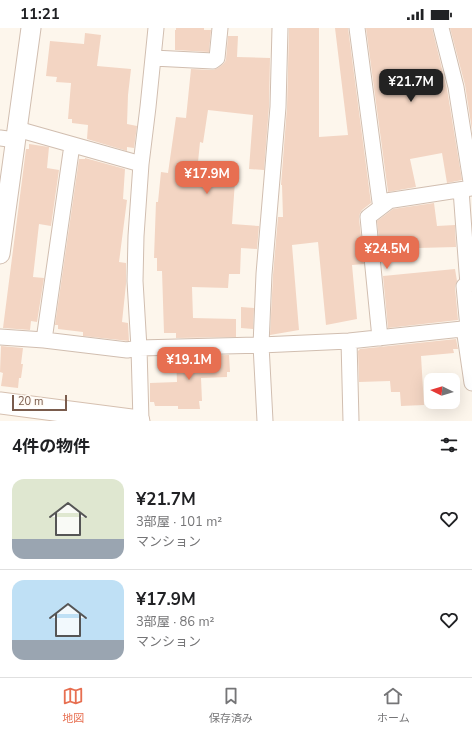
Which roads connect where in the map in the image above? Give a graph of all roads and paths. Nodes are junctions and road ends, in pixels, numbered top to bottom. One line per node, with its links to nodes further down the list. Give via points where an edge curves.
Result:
1 (31, 28): 8 (street)
2 (156, 28): 7 (street)
3 (220, 28): 7 (street, via 216,58 213,61)
4 (280, 28): 19 (street, via 278,107 264,274)
5 (357, 28): 12 (street, via 380,202)
6 (441, 28): 11 (street, via 456,86)
7 (153, 58): 10 (street)
8 (11, 135): 9 (street); 13 (street)
9 (72, 145): 10 (street); 17 (street)
10 (141, 164): 20 (street, via 135,281)
11 (468, 189): 12 (street); 14 (street, via 468,285 464,286)
12 (389, 201): 16 (street, via 368,217)
13 (0, 254)
14 (468, 328): 16 (street); 21 (street)
15 (0, 337): 17 (street)
16 (380, 338): 18 (street)
17 (44, 340): 20 (street, via 127,350)
18 (349, 341): 19 (street); 25 (street)
19 (261, 345): 20 (street); 24 (street)
20 (139, 348): 23 (street)
21 (472, 383)
22 (0, 403): 23 (main road)
23 (140, 421)
24 (265, 421)
25 (351, 421)

